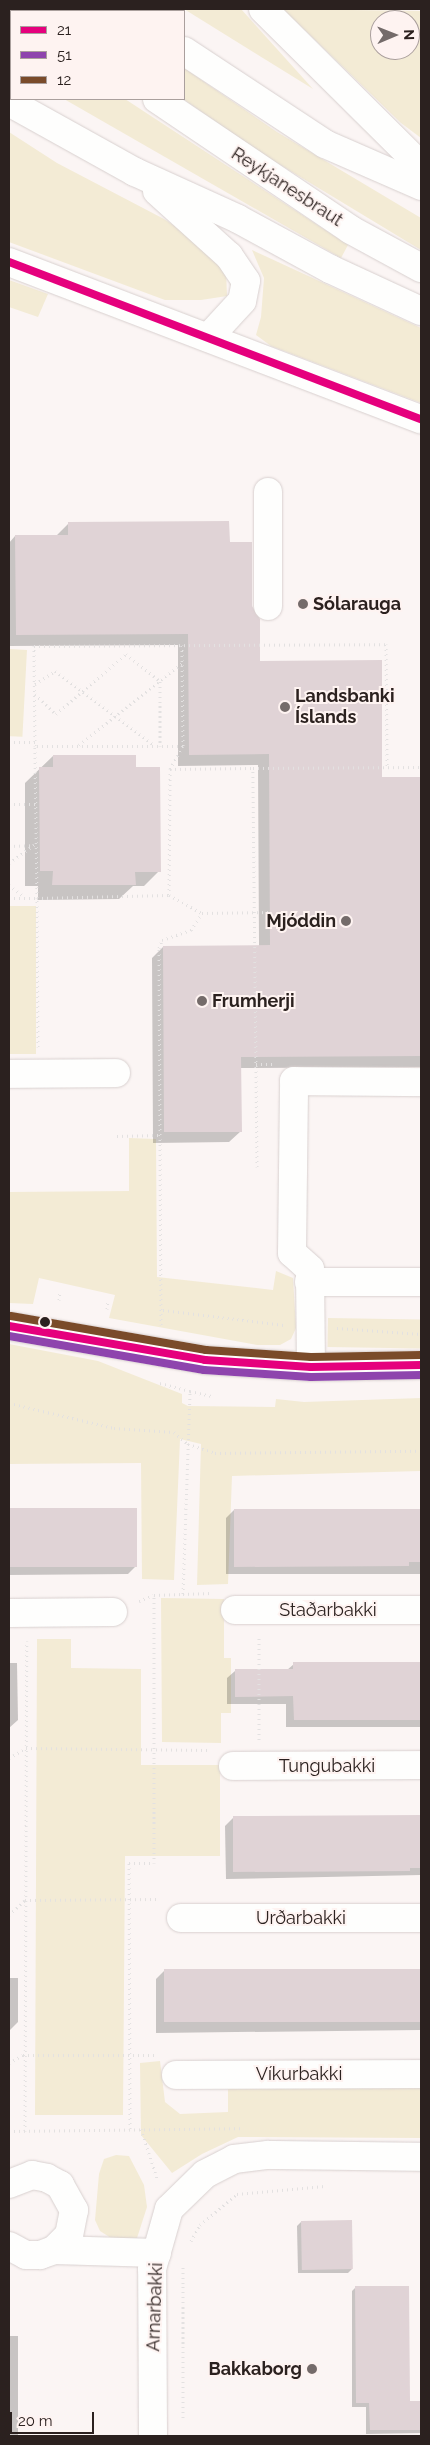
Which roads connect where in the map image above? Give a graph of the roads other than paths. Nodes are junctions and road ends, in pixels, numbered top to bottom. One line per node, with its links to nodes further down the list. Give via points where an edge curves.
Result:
1 (263, 9): 5 (main road)
2 (185, 52): 7 (main road, via 326,144)
3 (158, 100): 9 (main road, Reykjanesbraut, via 351,230)
4 (9, 102): 6 (main road)
5 (421, 166)
6 (135, 172): 10 (main road, via 238,219 330,269); 11 (main road, via 229,256 246,281 242,301)
7 (421, 186)
8 (9, 262): 11 (main road)
9 (421, 268)
10 (421, 311)
11 (208, 338): 12 (main road)
12 (421, 420)
13 (268, 492): 14 (main road)
14 (268, 606)
15 (116, 1073): 16 (main road)
16 (9, 1074)
17 (421, 1082): 18 (main road, via 294,1081 292,1253 310,1269)
18 (309, 1282): 19 (main road); 22 (main road)
19 (421, 1282)
20 (9, 1326): 22 (main road, via 205,1360)
21 (421, 1365): 22 (main road)
22 (311, 1367)
23 (247, 1610): 24 (main road, Staðarbakki)
24 (421, 1610)
25 (113, 1612): 26 (main road)
26 (18, 1613)
27 (421, 1765): 28 (main road, Tungubakki)
28 (246, 1766)
29 (181, 1918): 30 (main road, Urðarbakki)
30 (421, 1918)
31 (421, 2074): 32 (main road, Víkurbakki)
32 (176, 2075)
33 (421, 2157): 39 (main road, Arnarbakki, via 268,2155 234,2159 205,2174 169,2209)
34 (9, 2184): 35 (main road, via 32,2175 60,2185 74,2210)
35 (73, 2224): 37 (main road, via 62,2244); 38 (main road, via 77,2238)
36 (9, 2246): 37 (main road, via 26,2255)
37 (54, 2250): 38 (main road)
38 (118, 2253): 39 (main road)
39 (157, 2253): 40 (main road, Arnarbakki, via 152,2269)
40 (153, 2436)

